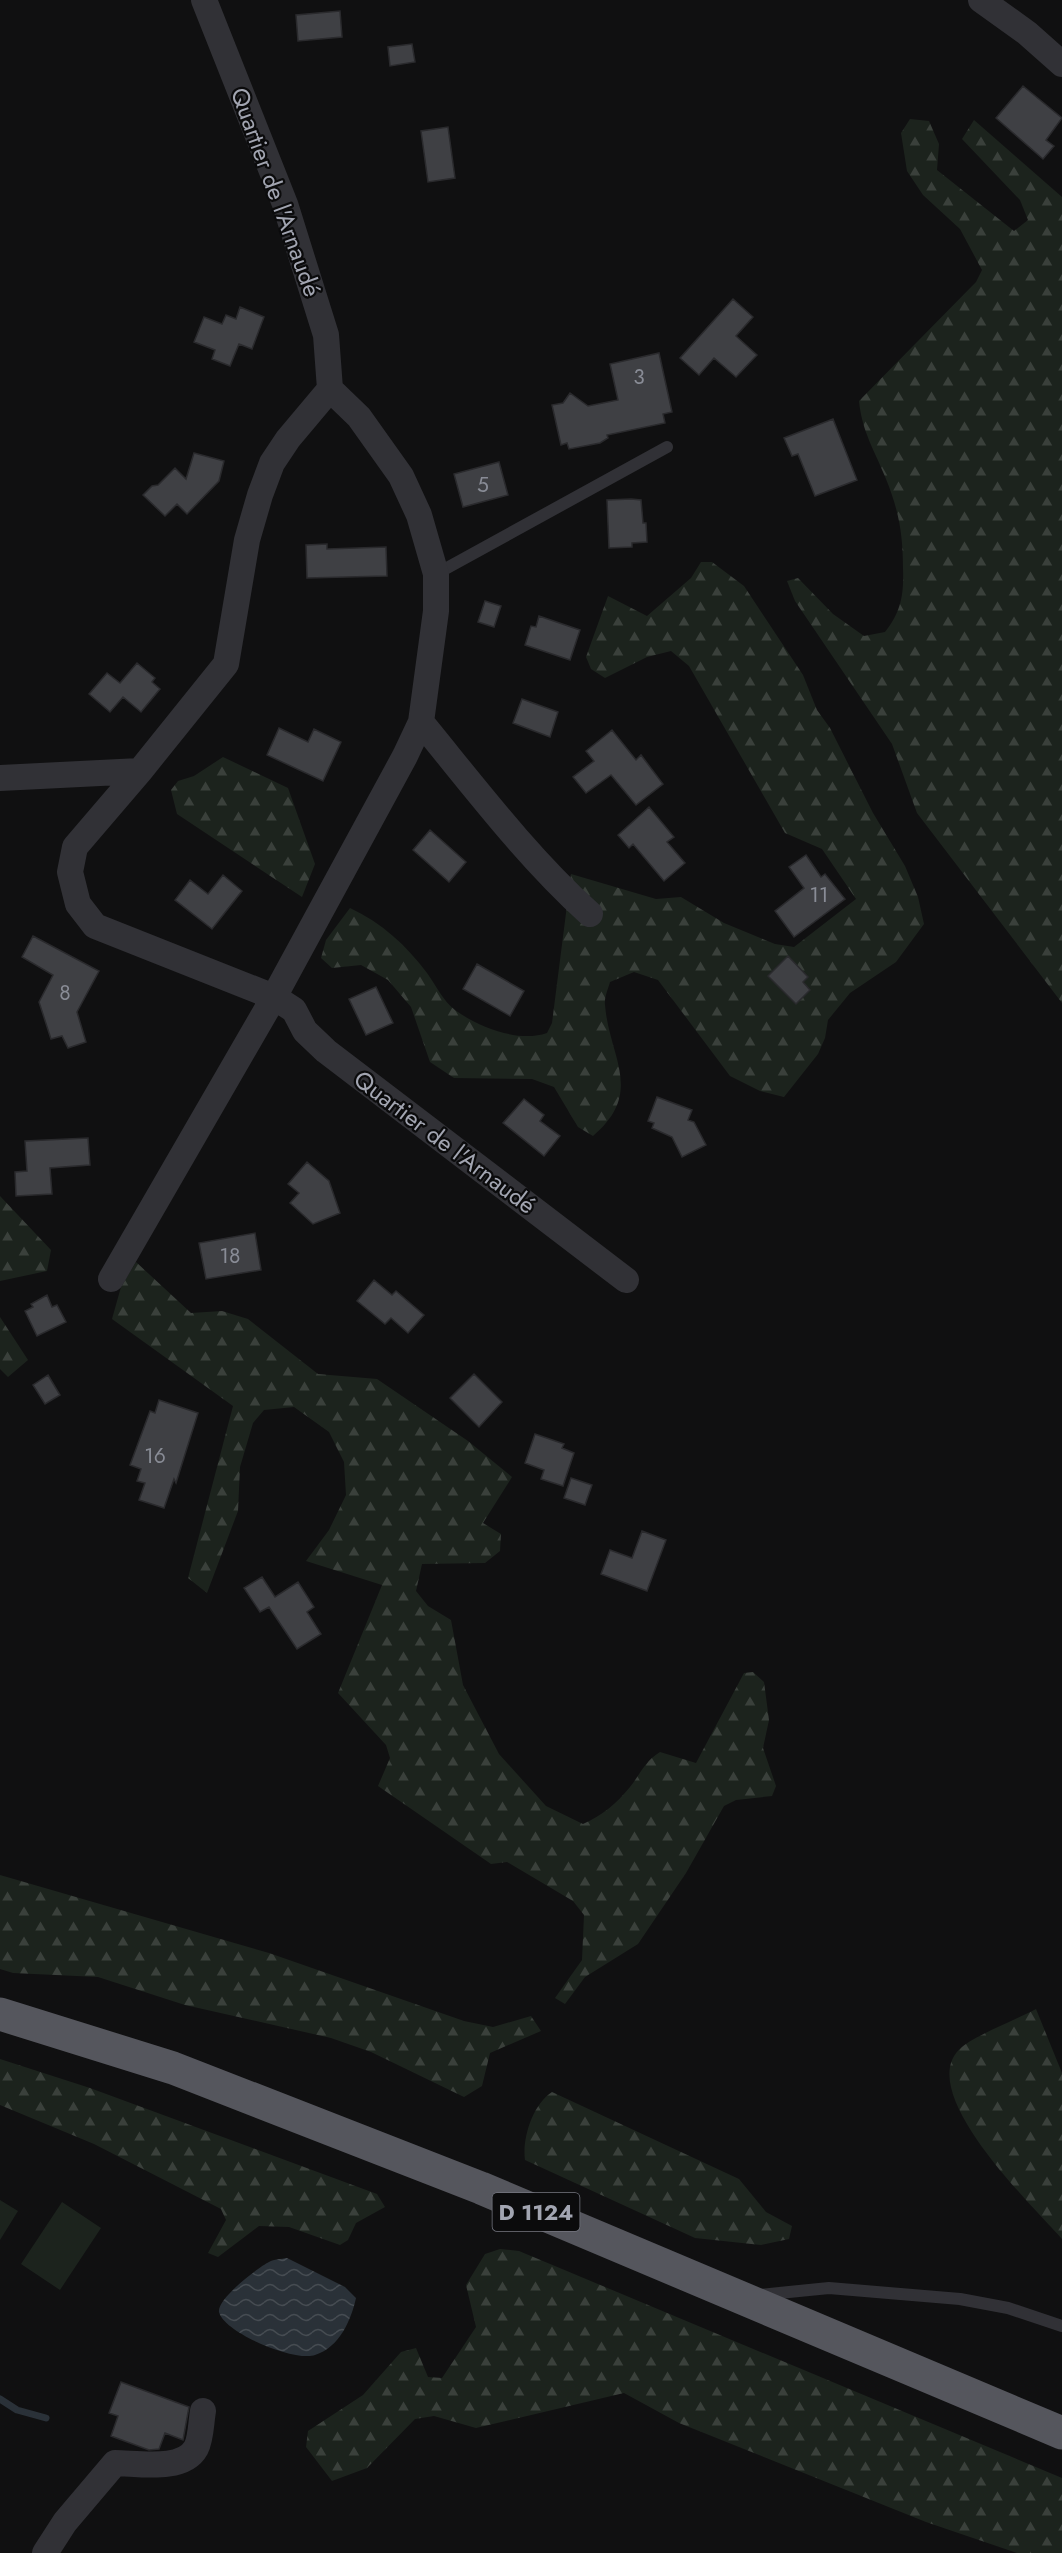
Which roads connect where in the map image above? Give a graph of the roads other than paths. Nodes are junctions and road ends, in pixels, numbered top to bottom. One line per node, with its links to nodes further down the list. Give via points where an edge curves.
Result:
1 (204, 0): 4 (street, Quartier de l'Arnaudé, via 285,204 326,335)
2 (981, 0): 3 (street, via 1028,33)
3 (1062, 64)
4 (330, 389): 6 (street, via 359,417 400,476 419,515); 8 (street, Quartier de l'Arnaudé, via 288,439 260,495 247,540 226,664)
5 (667, 447): 6 (lane)
6 (436, 574): 7 (street, via 436,611)
7 (420, 722): 10 (street, via 524,847); 11 (street)
8 (140, 771): 9 (street); 11 (street, Quartier de l'Arnaudé, via 75,847 70,872 78,904 96,926 111,934)
9 (0, 778)
10 (590, 914)
11 (274, 996): 12 (street); 13 (street, Quartier de l'Arnaudé, via 294,1010 305,1031 326,1051)
12 (111, 1279)
13 (626, 1280)
14 (0, 2014): 15 (highway, D 1124, via 184,2072 481,2188)
15 (736, 2298): 16 (lane, via 829,2288 960,2299 1008,2308); 18 (highway, D 1124)
16 (1062, 2326)
17 (203, 2411): 19 (street, via 196,2448 187,2457 174,2463 115,2463 65,2522)
18 (1062, 2433)
19 (45, 2553)

